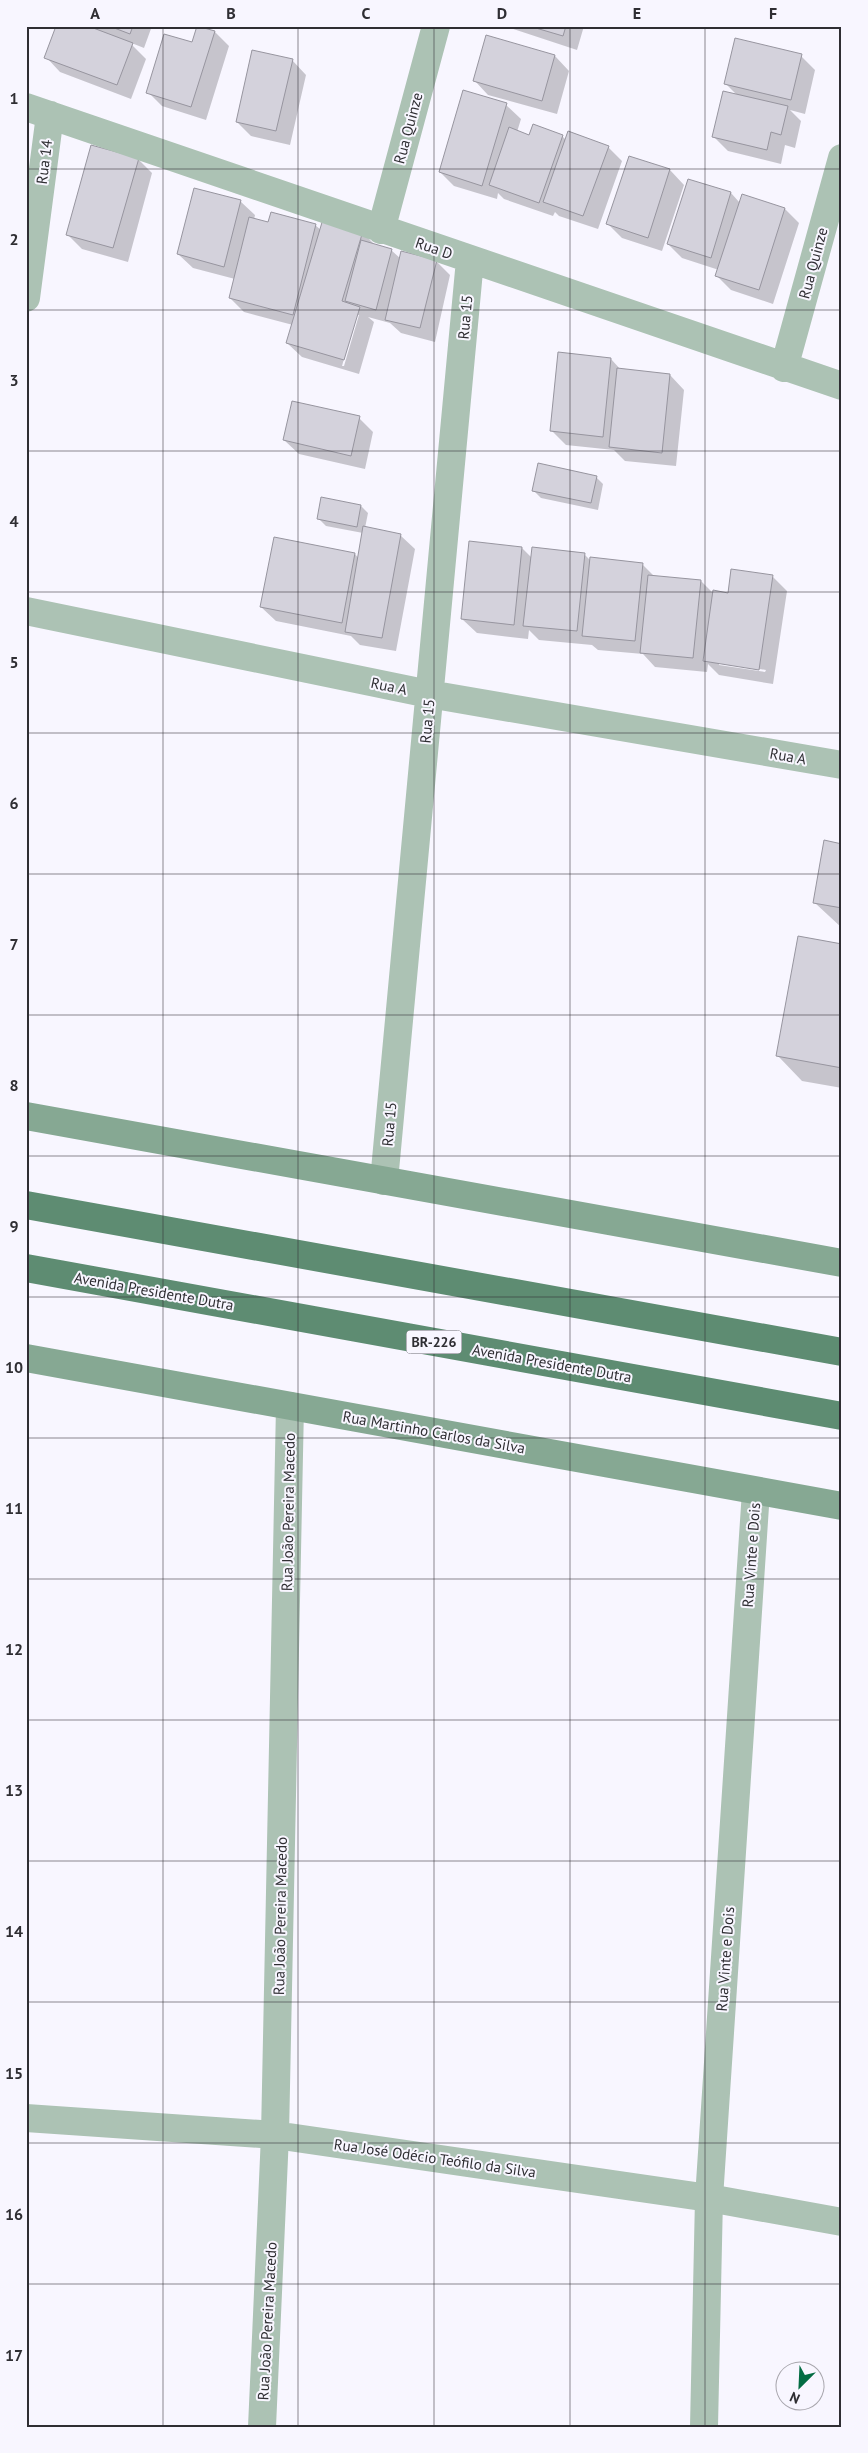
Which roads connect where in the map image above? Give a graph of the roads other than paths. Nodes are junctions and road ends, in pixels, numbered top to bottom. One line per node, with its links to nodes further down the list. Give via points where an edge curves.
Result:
1 (436, 26): 4 (street, Rua Quinze)
2 (38, 111): 4 (street, Rua D); 6 (street, Rua 14)
3 (842, 158): 7 (street, Rua Quinze)
4 (381, 230): 5 (street, Rua D)
5 (470, 260): 7 (street, Rua D); 10 (street, Rua 15)
6 (26, 298)
7 (784, 368): 8 (street, Rua D)
8 (842, 386)
9 (26, 611): 10 (street, Rua A)
10 (429, 694): 11 (street, Rua A); 13 (street, Rua 15)
11 (842, 765)
12 (26, 1116): 13 (main road)
13 (384, 1181): 15 (main road)
14 (26, 1205): 17 (highway)
15 (842, 1263)
16 (26, 1268): 20 (highway, Avenida Presidente Dutra / BR-226)
17 (842, 1352)
18 (26, 1358): 19 (main road, Rua Martinho Carlos da Silva)
19 (290, 1406): 21 (main road, Rua Martinho Carlos da Silva); 24 (street, Rua João Pereira Macedo)
20 (842, 1416)
21 (756, 1491): 22 (main road, Rua Martinho Carlos da Silva); 25 (street, Rua Vinte e Dois)
22 (842, 1506)
23 (26, 2118): 24 (street, Rua José Odécio Teófilo da Silva)
24 (275, 2135): 25 (street, Rua José Odécio Teófilo da Silva); 27 (street, Rua João Pereira Macedo)
25 (708, 2198): 26 (street, Rua José Odécio Teófilo da Silva); 28 (street, Rua Vinte e Dois)
26 (842, 2222)
27 (262, 2427)
28 (704, 2427)

